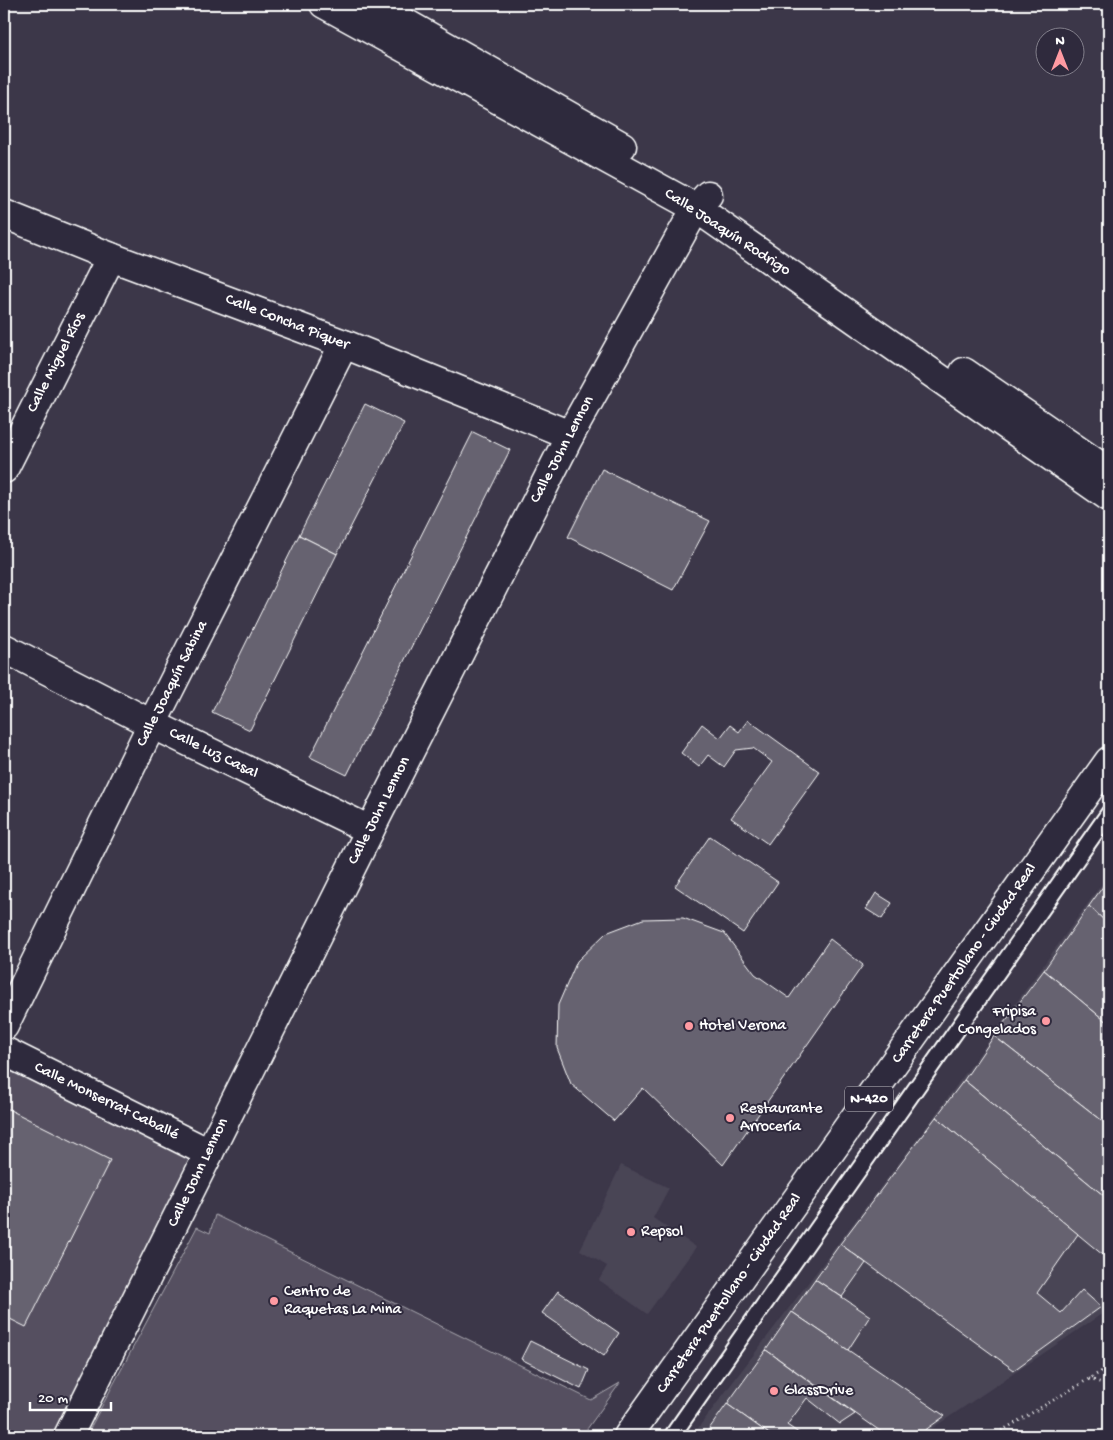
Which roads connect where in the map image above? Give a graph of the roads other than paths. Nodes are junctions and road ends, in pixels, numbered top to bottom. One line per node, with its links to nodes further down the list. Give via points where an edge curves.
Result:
1 (324, 4): 3 (main road, Calle Joaquín Rodrigo)
2 (372, 4): 3 (main road, Calle Joaquín Rodrigo)
3 (702, 202): 7 (main road, Calle John Lennon); 9 (main road, Calle Joaquín Rodrigo); 10 (main road, Calle Joaquín Rodrigo)
4 (4, 214): 5 (main road, Calle Concha Piquer)
5 (111, 257): 6 (main road, Calle Concha Piquer); 8 (main road, Calle Miguel Ríos)
6 (344, 344): 7 (main road, Calle Concha Piquer); 12 (main road, Calle Joaquín Sabina)
7 (570, 435): 15 (main road, Calle John Lennon)
8 (4, 469)
9 (1109, 472)
10 (1109, 497)
11 (4, 648): 12 (main road, Calle Luz Casal)
12 (152, 724): 15 (main road, Calle Luz Casal); 16 (main road, Calle Joaquín Sabina)
13 (1109, 761): 20 (main road, Carretera Puertollano - Ciudad Real / N-420)
14 (1109, 813): 21 (lane)
15 (370, 830): 18 (main road, Calle John Lennon)
16 (4, 1026)
17 (4, 1051): 18 (main road, Calle Monserrat Caballé)
18 (209, 1153): 19 (main road, Calle John Lennon)
19 (68, 1436)
20 (628, 1436)
21 (672, 1436)

